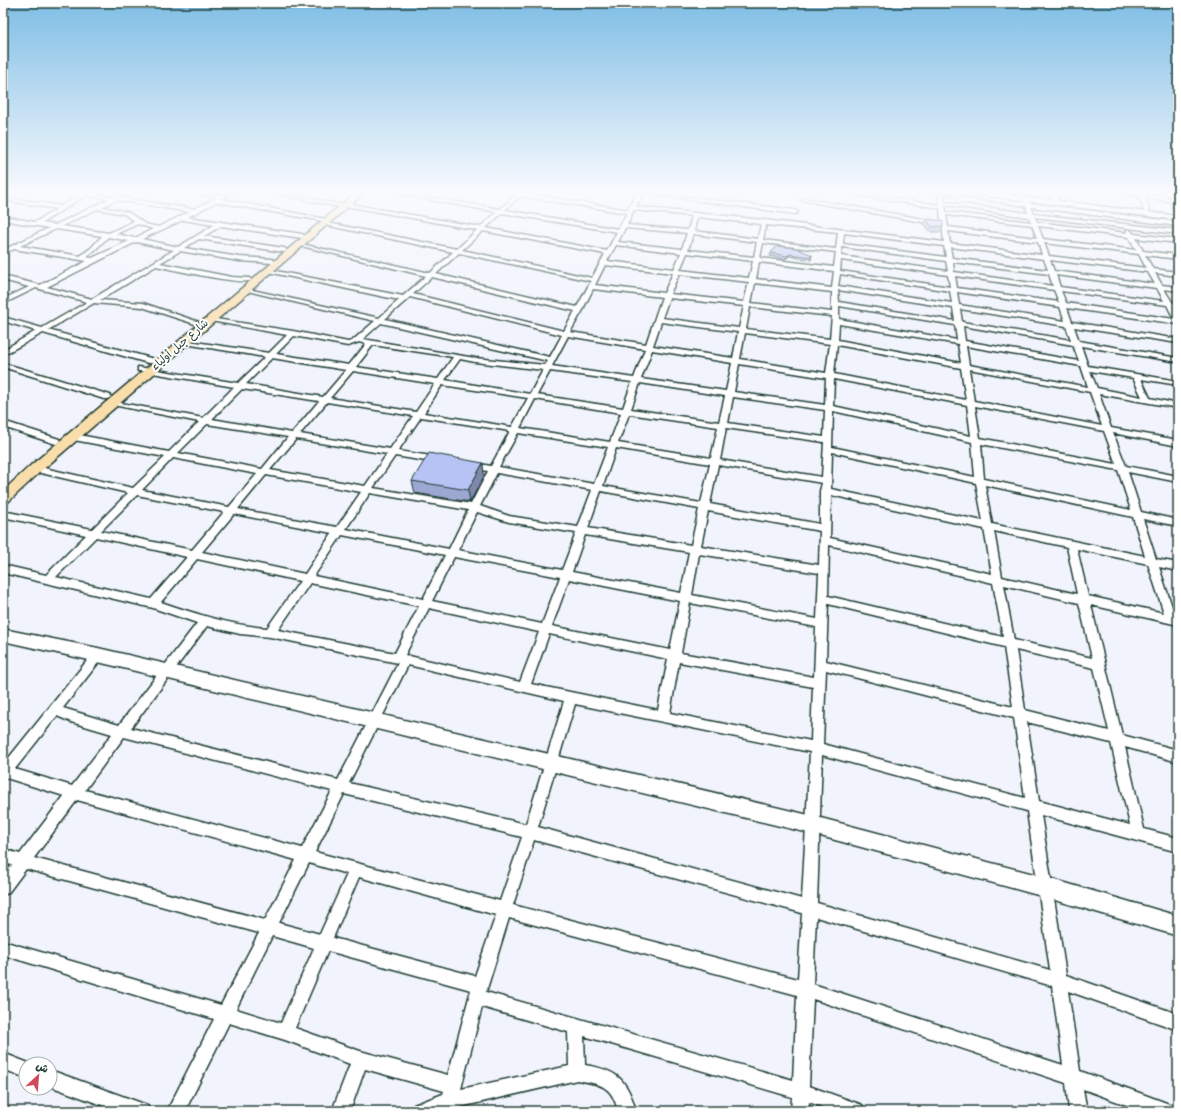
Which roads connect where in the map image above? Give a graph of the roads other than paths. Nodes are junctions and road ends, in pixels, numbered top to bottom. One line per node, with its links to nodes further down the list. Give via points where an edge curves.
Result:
1 (14, 246): 27 (street); 33 (street)
2 (96, 246): 33 (street)
3 (123, 246): 37 (street)
4 (164, 246): 24 (street)
5 (183, 246): 24 (street)
6 (257, 246): 25 (street)
7 (290, 246): 25 (main road, شارع جبل أولياء)
8 (294, 246): 41 (main road, شارع جبل أولياء)
9 (355, 246): 48 (street)
10 (418, 246): 28 (street)
11 (464, 246): 28 (street)
12 (573, 246): 31 (street)
13 (613, 246): 31 (street)
14 (641, 246): 26 (street)
15 (687, 246): 26 (street)
16 (759, 246): 36 (street)
17 (819, 246): 23 (street)
18 (947, 246): 38 (street)
19 (955, 246): 35 (street)
20 (1043, 246): 35 (street)
21 (1086, 246): 30 (street)
22 (1137, 246): 30 (street)
23 (839, 248): 29 (street); 34 (street)
24 (178, 249): 40 (street); 41 (street, via 256,261)
25 (284, 250): 41 (main road, شارع جبل أولياء)
26 (685, 251): 36 (street); 45 (street)
27 (3, 252)
28 (457, 252): 48 (street); 52 (street)
29 (896, 252): 38 (street); 42 (street)
30 (1140, 252): 32 (street); 44 (street)
31 (610, 253): 39 (street)
32 (1178, 257)
33 (81, 258): 37 (street)
34 (839, 258): 42 (street); 43 (street)
35 (1048, 258): 44 (street); 46 (street)
36 (757, 259): 43 (street); 51 (street)
37 (93, 260): 54 (street)
38 (950, 260): 46 (street); 49 (street)
39 (604, 263): 45 (street); 52 (street)
40 (154, 264): 53 (street, via 232,279); 62 (street)
41 (270, 266): 53 (main road, شارع جبل أولياء); 61 (street)
42 (895, 266): 49 (street)
43 (837, 271): 58 (street); 59 (street)
44 (1150, 271): 47 (street); 55 (street)
45 (676, 272): 51 (street); 60 (street)
46 (1052, 273): 55 (street); 56 (street)
47 (1178, 274)
48 (432, 275): 61 (street); 70 (street)
49 (952, 275): 56 (street); 59 (street)
50 (3, 278): 54 (street)
51 (753, 281): 58 (street); 65 (street)
52 (594, 283): 60 (street); 70 (street)
53 (247, 285): 73 (main road, شارع جبل أولياء); 75 (street); 78 (main road, شارع جبل أولياء)
54 (39, 286): 62 (street); 63 (street)
55 (1159, 286): 57 (street); 66 (street)
56 (1057, 288): 66 (street); 69 (street)
57 (1178, 288)
58 (835, 289): 64 (street); 68 (street)
59 (955, 291): 68 (street); 69 (street)
60 (666, 296): 65 (street); 74 (street)
61 (407, 297): 75 (street); 84 (street)
62 (93, 301): 78 (street, via 143,305); 81 (street)
63 (3, 302)
64 (835, 303): 71 (street); 79 (street)
65 (747, 304): 71 (street); 82 (street)
66 (1169, 304): 67 (street); 76 (street)
67 (1178, 305)
68 (956, 306): 79 (street); 80 (street)
69 (1064, 306): 77 (street); 80 (street)
70 (580, 310): 84 (street)
71 (835, 318): 88 (street); 89 (street)
72 (3, 319): 81 (street)
73 (211, 319): 83 (street); 87 (main road, شارع جبل أولياء)
74 (659, 320): 82 (street); 92 (street)
75 (380, 321): 85 (street); 93 (street)
76 (1178, 321): 77 (street)
77 (1111, 322): 80 (street); 86 (street)
78 (197, 323): 103 (main road, شارع جبل أولياء)
79 (959, 324): 89 (street); 91 (street)
80 (1070, 324): 91 (street)
81 (42, 330): 94 (street); 103 (street)
82 (742, 331): 88 (street); 99 (street)
83 (293, 333): 85 (street, via 348,344); 95 (street)
84 (567, 334): 92 (street); 97 (street)
85 (357, 340): 90 (street)
86 (1178, 341)
87 (185, 342): 95 (street); 103 (main road, شارع جبل أولياء)
88 (834, 342): 101 (street); 106 (street)
89 (962, 342): 101 (street); 102 (street)
90 (370, 343): 96 (street); 104 (street)
91 (1076, 343): 98 (street); 102 (street)
92 (649, 348): 99 (street); 109 (street)
93 (481, 352): 96 (street); 97 (street); 105 (street)
94 (3, 353)
95 (270, 356): 104 (street); 111 (street)
96 (458, 356): 108 (street)
97 (553, 360): 105 (street)
98 (1178, 360)
99 (736, 361): 106 (street); 113 (street)
100 (3, 365): 115 (street)
101 (966, 366): 112 (street); 118 (street)
102 (1085, 366): 107 (street); 112 (street)
103 (147, 367): 111 (street); 115 (main road, شارع جبل أولياء)
104 (352, 367): 108 (street); 116 (street)
105 (548, 368): 109 (street); 114 (street)
106 (830, 376): 118 (street); 120 (street)
107 (1136, 376): 110 (street); 117 (street)
108 (441, 381): 114 (street); 122 (street)
109 (637, 381): 113 (street); 121 (street)
110 (1178, 383)
111 (239, 387): 116 (street); 123 (street)
112 (1094, 390): 117 (street); 127 (street)
113 (729, 393): 120 (street); 125 (street)
114 (533, 397): 121 (street); 126 (street)
115 (110, 400): 123 (street); 129 (main road, شارع جبل أولياء); 131 (main road, شارع جبل أولياء)
116 (324, 400): 122 (street); 128 (street)
117 (1147, 400): 119 (street)
118 (970, 403): 127 (street); 130 (street)
119 (1178, 406)
120 (829, 408): 130 (street); 133 (street)
121 (625, 411): 125 (street); 134 (street)
122 (417, 414): 126 (street); 135 (street)
123 (206, 421): 128 (street); 136 (street)
124 (3, 424): 131 (street)
125 (723, 425): 133 (street); 137 (street)
126 (515, 430): 134 (street); 142 (street)
127 (1107, 430): 132 (street); 140 (street)
128 (294, 436): 135 (street); 143 (street)
129 (74, 437): 136 (street); 141 (main road, شارع جبل أولياء)
130 (976, 440): 140 (street); 145 (street)
131 (56, 441): 148 (main road, شارع جبل أولياء)
132 (1178, 443)
133 (828, 444): 145 (street); 146 (street)
134 (612, 445): 137 (street); 147 (street)
135 (393, 452): 138 (street); 149 (street)
136 (173, 455): 143 (street); 150 (street)
137 (715, 461): 146 (street); 152 (street)
138 (447, 462)
139 (463, 464): 142 (street)
140 (1122, 468): 144 (street); 156 (street)
141 (35, 469): 150 (street); 151 (main road, شارع جبل أولياء)
142 (494, 470): 147 (street); 153 (street)
143 (263, 472): 149 (street); 154 (street)
144 (1178, 479)
145 (980, 481): 156 (street); 158 (street)
146 (826, 486): 158 (street); 159 (street)
147 (597, 487): 152 (street); 160 (street)
148 (3, 488)
149 (367, 490): 153 (street); 161 (street)
150 (135, 492): 154 (street); 162 (street)
151 (3, 499)
152 (705, 505): 159 (street); 165 (street)
153 (474, 508): 160 (street, via 505,518); 166 (street)
154 (231, 510): 161 (street); 167 (street)
155 (3, 514): 162 (street)
156 (1136, 514): 157 (street); 168 (street)
157 (1178, 523)
158 (989, 527): 164 (street); 175 (street)
159 (824, 528): 163 (street)
160 (581, 529): 165 (street); 172 (street)
161 (339, 532): 166 (street); 173 (street)
162 (93, 534): 167 (street); 174 (street)
163 (824, 540): 171 (street); 175 (street)
164 (1071, 544): 168 (street); 178 (street)
165 (695, 549): 171 (street); 176 (street)
166 (452, 552): 172 (street); 179 (street)
167 (194, 555): 173 (street); 180 (street)
168 (1152, 561): 169 (street); 181 (street)
169 (1178, 567)
170 (3, 569): 174 (street)
171 (823, 570): 177 (street)
172 (564, 575): 176 (street); 184 (street)
173 (307, 578): 179 (street); 185 (street)
174 (47, 580): 180 (street)
175 (998, 582): 178 (street); 187 (street)
176 (687, 598): 183 (street); 189 (street)
177 (823, 599): 183 (street); 187 (street)
178 (1086, 600): 181 (street); 192 (street)
179 (426, 603): 184 (street); 190 (street)
180 (153, 604): 182 (street)
181 (1175, 620)
182 (204, 621): 185 (street, via 244,631); 193 (street)
183 (822, 624): 191 (street)
184 (546, 627): 189 (street); 195 (street)
185 (270, 633): 190 (street)
186 (3, 635): 188 (street)
187 (1009, 642): 192 (street); 198 (street)
188 (98, 655): 193 (street); 197 (street)
189 (674, 656): 194 (street); 199 (street)
190 (401, 659): 195 (street); 200 (street)
191 (820, 664): 194 (street); 198 (street)
192 (1100, 665): 202 (street)
193 (166, 672): 200 (street); 201 (street)
194 (819, 683): 203 (street)
195 (524, 688): 196 (street)
196 (570, 698): 199 (street); 205 (street)
197 (55, 710): 201 (street); 206 (street)
198 (1019, 714): 202 (street); 209 (street)
199 (663, 717): 203 (street)
200 (375, 720): 205 (street); 207 (street)
201 (122, 731): 207 (street); 208 (street)
202 (1117, 739): 204 (street); 212 (street)
203 (816, 748): 209 (street); 210 (street)
204 (1178, 756)
205 (552, 763): 210 (street); 211 (street)
206 (4, 772): 208 (street)
207 (342, 787): 211 (street); 214 (street)
208 (74, 793): 214 (street); 216 (street)
209 (1032, 807): 212 (street); 218 (street)
210 (813, 825): 218 (street); 220 (street)
211 (530, 832): 220 (street); 221 (street)
212 (1139, 835): 213 (street)
213 (1178, 845)
214 (306, 855): 217 (street); 223 (street)
215 (3, 856): 216 (street)
216 (22, 861): 219 (street); 223 (street)
217 (356, 869): 221 (street); 224 (street)
218 (1045, 887): 222 (street); 226 (street)
219 (3, 888)
220 (810, 908): 226 (street); 227 (street)
221 (505, 909): 227 (street); 228 (street)
222 (1178, 926)
223 (269, 927): 224 (street); 229 (street)
224 (323, 942): 228 (street); 232 (street)
225 (3, 948): 229 (street)
226 (1058, 980): 230 (street); 237 (street)
227 (806, 989): 237 (street); 239 (street)
228 (478, 991): 231 (street); 240 (street)
229 (224, 1014): 232 (street); 242 (street)
230 (1178, 1022)
231 (576, 1027): 236 (street); 239 (street)
232 (285, 1032): 233 (street)
233 (360, 1059): 240 (street); 243 (street)
234 (3, 1061): 235 (street)
235 (18, 1067)
236 (577, 1072): 240 (street); 245 (street, via 601,1076 614,1084 624,1098)
237 (1073, 1077): 248 (street); 249 (street)
238 (58, 1081): 241 (street)
239 (801, 1091): 246 (street); 247 (street)
240 (452, 1092): 244 (street)
241 (140, 1111)
242 (176, 1111)
243 (341, 1111)
244 (420, 1111)
245 (627, 1111)
246 (800, 1111)
247 (856, 1111)
248 (1078, 1111)
249 (1166, 1111)

